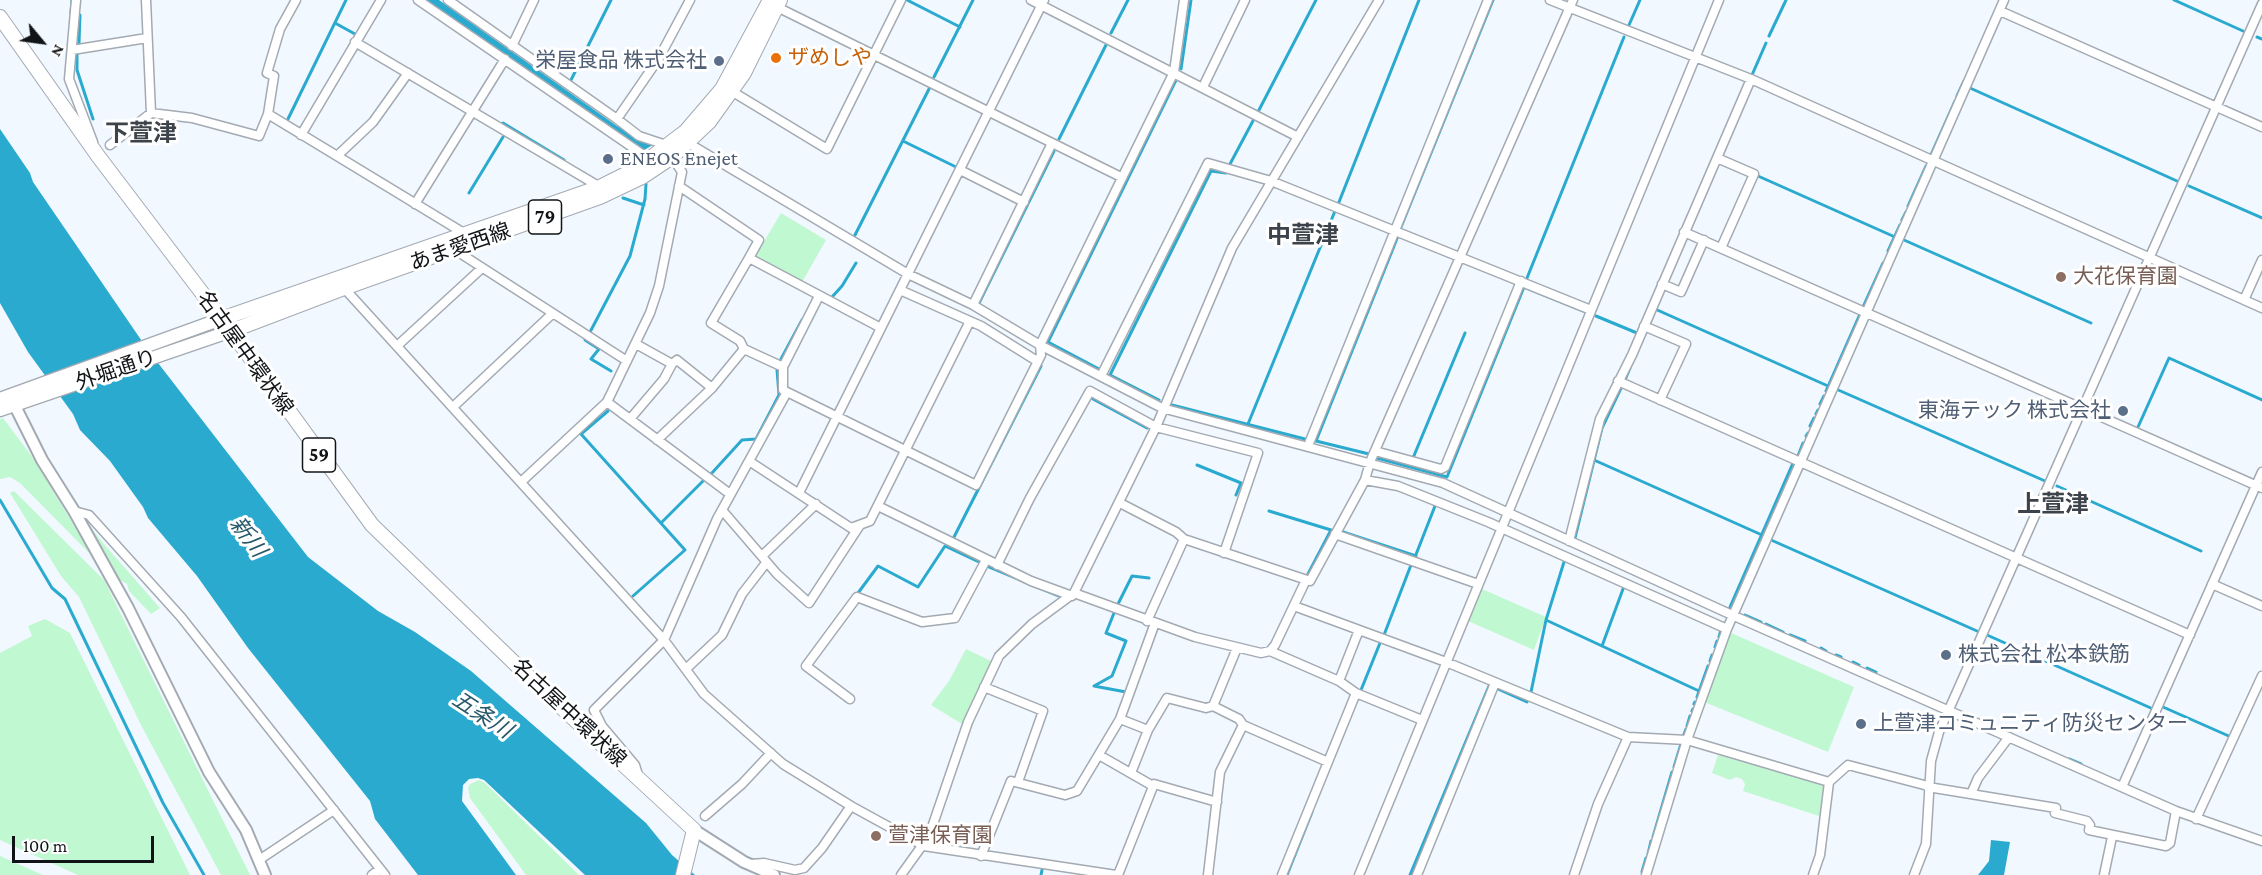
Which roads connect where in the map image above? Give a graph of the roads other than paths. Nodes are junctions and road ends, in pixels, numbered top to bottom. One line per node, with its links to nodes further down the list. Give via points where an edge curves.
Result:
1 (76, 0): 27 (street)
2 (146, 0): 24 (street)
3 (381, 0): 25 (street)
4 (418, 0): 30 (street)
5 (448, 0): 26 (street)
6 (534, 0): 26 (street)
7 (690, 0): 41 (street, via 659,58)
8 (901, 0): 28 (street)
9 (1031, 0): 19 (street)
10 (1184, 0): 31 (street)
11 (1245, 0): 34 (street)
12 (1379, 0): 44 (street)
13 (1488, 0): 61 (street)
14 (1551, 0): 20 (street)
15 (1719, 0): 29 (street)
16 (2004, 0): 22 (street)
17 (292, 1): 40 (street, via 267,73 274,76)
18 (772, 2): 28 (street); 35 (main road, あま愛西線 / 79); 48 (main road, あま愛西線 / 79, via 722,88)
19 (1043, 3): 31 (street); 38 (street)
20 (1571, 4): 29 (street); 67 (street)
21 (2262, 4): 36 (street)
22 (2000, 11): 36 (street); 53 (street)
23 (0, 17): 49 (main road, 名古屋中環状線 / 59)
24 (147, 38): 27 (street); 39 (street)
25 (355, 42): 32 (street); 43 (street)
26 (512, 46): 41 (street)
27 (72, 50): 49 (street, via 69,79)
28 (874, 55): 35 (street, via 827,149); 38 (street)
29 (1695, 58): 33 (street); 81 (street)
30 (505, 59): 37 (street); 52 (street)
31 (1174, 72): 34 (street); 55 (street)
32 (408, 73): 37 (street); 50 (street, via 373,122)
33 (1751, 79): 51 (street); 53 (street)
34 (1203, 87): 44 (street)
35 (733, 92): 45 (main road, あま愛西線 / 79)
36 (2217, 106): 42 (street); 68 (street)
37 (472, 112): 58 (street); 60 (street)
38 (989, 112): 46 (street); 54 (street)
39 (151, 113): 40 (street, via 192,118 259,136); 47 (street)
40 (268, 114): 43 (street)
41 (617, 119): 48 (street, via 639,136)
42 (2262, 127)
43 (302, 135): 50 (street)
44 (1298, 137): 56 (street)
45 (688, 143): 48 (main road, あま愛西線 / 79); 72 (street)
46 (1052, 143): 55 (street); 59 (street)
47 (110, 145)
48 (670, 151): 52 (main road, あま愛西線 / 79); 57 (street, via 682,172); 66 (main road, あま愛西線 / 79, via 642,177 600,197)
49 (98, 156): 84 (main road, 名古屋中環状線 / 59)
50 (337, 156): 60 (street)
51 (1717, 158): 62 (street); 65 (street, via 1754,174)
52 (648, 162): 58 (main road, あま愛西線 / 79)
53 (1933, 162): 68 (street); 82 (street)
54 (960, 170): 59 (street); 72 (street)
55 (1121, 177): 91 (street)
56 (1271, 181): 61 (street); 98 (street, via 1208,163); 106 (street, via 1232,248)
57 (678, 186): 69 (street, via 759,240); 90 (street, via 659,285)
58 (600, 187): 63 (main road, あま愛西線 / 79)
59 (1024, 202): 79 (street)
60 (415, 204): 63 (street)
61 (1395, 230): 67 (street); 113 (street)
62 (1684, 232): 64 (street); 74 (street)
63 (467, 235): 84 (main road, あま愛西線 / 79)
64 (1704, 240): 65 (street); 74 (street, via 1681,292)
65 (1721, 248): 82 (street)
66 (455, 250): 71 (street); 75 (main road, あま愛西線 / 79)
67 (1461, 257): 73 (street); 115 (street)
68 (2150, 257): 78 (street); 107 (street)
69 (749, 258): 77 (street); 93 (street, via 711,323 741,341)
70 (2262, 260): 78 (street)
71 (482, 268): 83 (street); 92 (street)
72 (908, 274): 76 (street); 79 (street)
73 (1521, 281): 81 (street); 115 (street, via 1444,467)
74 (1662, 284): 86 (street)
75 (344, 288): 88 (main road, あま愛西線 / 79); 92 (street)
76 (900, 290): 85 (street); 87 (street)
77 (819, 296): 87 (street); 97 (street)
78 (2244, 300): 80 (street)
79 (973, 304): 91 (street)
80 (2262, 308)
81 (1591, 310): 130 (street)
82 (1866, 312): 107 (street); 118 (street)
83 (552, 314): 94 (street); 105 (street)
84 (221, 319): 88 (main road, 名古屋中環状線 / 59); 89 (main road, 外堀通り)
85 (970, 321): 95 (street); 114 (street)
86 (1644, 326): 99 (street); 103 (street, via 1686,344)
87 (881, 328): 109 (street)
88 (231, 331): 89 (main road, 外堀通り); 176 (main road, 名古屋中環状線 / 59, via 372,525)
89 (199, 336): 102 (main road, 外堀通り, via 29,394)
90 (636, 344): 94 (street); 96 (street)
91 (1040, 345): 95 (street); 98 (street)
92 (397, 346): 105 (street)
93 (744, 349): 97 (street); 100 (street)
94 (627, 361): 104 (street)
95 (1037, 362): 114 (street, via 976,485)
96 (672, 364): 100 (street, via 677,360); 110 (street)
97 (783, 367): 101 (street, via 783,390)
98 (1101, 376): 106 (street)
99 (1618, 381): 103 (street); 135 (street, via 1600,419)
100 (712, 388): 112 (street)
101 (787, 392): 109 (street); 116 (street)
102 (5, 398): 108 (main road, 外堀通り); 129 (street)
103 (1660, 400): 118 (street)
104 (607, 402): 110 (street); 121 (street)
105 (453, 407): 121 (street)
106 (1162, 408): 111 (street); 113 (street)
107 (2083, 409): 122 (street); 137 (street)
108 (0, 410)
109 (837, 417): 114 (street); 123 (street)
110 (630, 419): 112 (street)
111 (1156, 427): 125 (street); 136 (street, via 1258,453); 140 (street, via 1090,391)
112 (657, 440): 124 (street)
113 (1308, 446): 117 (street)
114 (905, 451): 127 (street)
115 (1375, 452): 117 (street)
116 (749, 460): 123 (street); 124 (street)
117 (1370, 462): 120 (street); 130 (street, via 1443,483)
118 (1800, 462): 137 (street); 147 (street)
119 (2262, 472): 122 (street)
120 (1365, 480): 132 (street, via 1398,486); 133 (street)
121 (521, 482): 152 (street)
122 (2259, 487): 143 (street)
123 (799, 493): 126 (street)
124 (730, 494): 128 (street)
125 (1120, 503): 134 (street); 144 (street)
126 (816, 504): 131 (street, via 851,528); 138 (street)
127 (878, 506): 131 (street, via 870,521); 139 (street)
128 (722, 510): 138 (street); 152 (street)
129 (74, 511): 185 (street, via 89,515 181,617); 194 (street)
130 (1509, 513): 132 (street); 135 (street)
131 (861, 525): 138 (street, via 809,603)
132 (1502, 528): 142 (street); 149 (street)
133 (1335, 534): 141 (street, via 1310,581); 142 (street)
134 (1184, 539): 136 (street); 148 (street)
135 (1569, 542): 147 (street)
136 (1224, 553): 141 (street)
137 (2017, 558): 151 (street); 164 (street)
138 (764, 559): 156 (street, via 722,635)
139 (986, 560): 140 (street); 162 (street, via 955,618 922,622 857,597 806,666)
140 (997, 565): 144 (street)
141 (1306, 580): 145 (street)
142 (1478, 584): 155 (street)
143 (2212, 584): 146 (street); 151 (street)
144 (1073, 594): 148 (street); 160 (street, via 1012,640)
145 (1294, 606): 150 (street); 154 (street)
146 (2262, 606)
147 (1732, 615): 149 (street); 164 (street)
148 (1151, 622): 153 (street); 165 (street)
149 (1726, 629): 171 (street)
150 (1359, 630): 155 (street); 158 (street)
151 (2190, 635): 181 (street)
152 (664, 640): 156 (street); 176 (street, via 594,710 602,726 635,765)
153 (1237, 648): 154 (street); 163 (street)
154 (1270, 651): 158 (street)
155 (1446, 662): 159 (street); 166 (street)
156 (687, 668): 172 (street, via 704,693)
157 (2262, 676): 188 (street)
158 (1339, 681): 161 (street)
159 (1495, 683): 169 (street); 206 (street)
160 (984, 687): 177 (street, via 1043,711); 192 (street, via 951,765)
161 (1356, 693): 166 (street); 174 (street)
162 (850, 699)
163 (1213, 706): 167 (street); 168 (street, via 1206,708 1167,698)
164 (1949, 711): 170 (street); 180 (street, via 1931,761)
165 (1120, 719): 168 (street); 173 (street)
166 (1422, 720): 205 (street)
167 (1244, 725): 174 (street); 183 (street, via 1220,772)
168 (1148, 730): 175 (street)
169 (1628, 737): 171 (street); 207 (street, via 1598,804)
170 (2009, 737): 181 (street); 182 (street, via 1978,778)
171 (1687, 740): 178 (street); 208 (street)
172 (771, 753): 184 (street); 187 (street)
173 (1100, 755): 175 (street); 177 (street, via 1077,790 1069,795)
174 (1328, 762): 204 (street)
175 (1131, 772): 179 (street)
176 (640, 780): 189 (main road, 名古屋中環状線 / 59)
177 (1018, 782): 193 (street, via 1011,782 1005,792)
178 (1829, 782): 180 (street, via 1848,765); 209 (street, via 1820,855)
179 (1153, 786): 183 (street); 202 (street)
180 (1928, 787): 182 (street); 210 (street, via 1926,843)
181 (2122, 787): 186 (street)
182 (1971, 794): 190 (street, via 2056,808 2055,813 2087,821 2089,830)
183 (1217, 802): 203 (street)
184 (851, 806): 192 (street); 195 (street, via 804,868)
185 (334, 810): 194 (street); 196 (street)
186 (2176, 811): 188 (street); 190 (street, via 2170,843 2166,846)
187 (705, 816)
188 (2196, 819): 191 (street)
189 (693, 835): 195 (street); 199 (main road)
190 (2112, 837): 211 (street)
191 (2262, 841)
192 (924, 846): 193 (street); 201 (street)
193 (981, 856): 202 (street)
194 (259, 860): 197 (street)
195 (750, 865): 200 (street)
196 (383, 872): 198 (street)
197 (266, 875)
198 (372, 875)
199 (683, 875)
200 (774, 875)
201 (901, 875)
202 (1117, 875)
203 (1208, 875)
204 (1282, 875)
205 (1359, 875)
206 (1417, 875)
207 (1574, 875)
208 (1646, 875)
209 (1813, 875)
210 (1914, 875)
211 (2104, 875)

